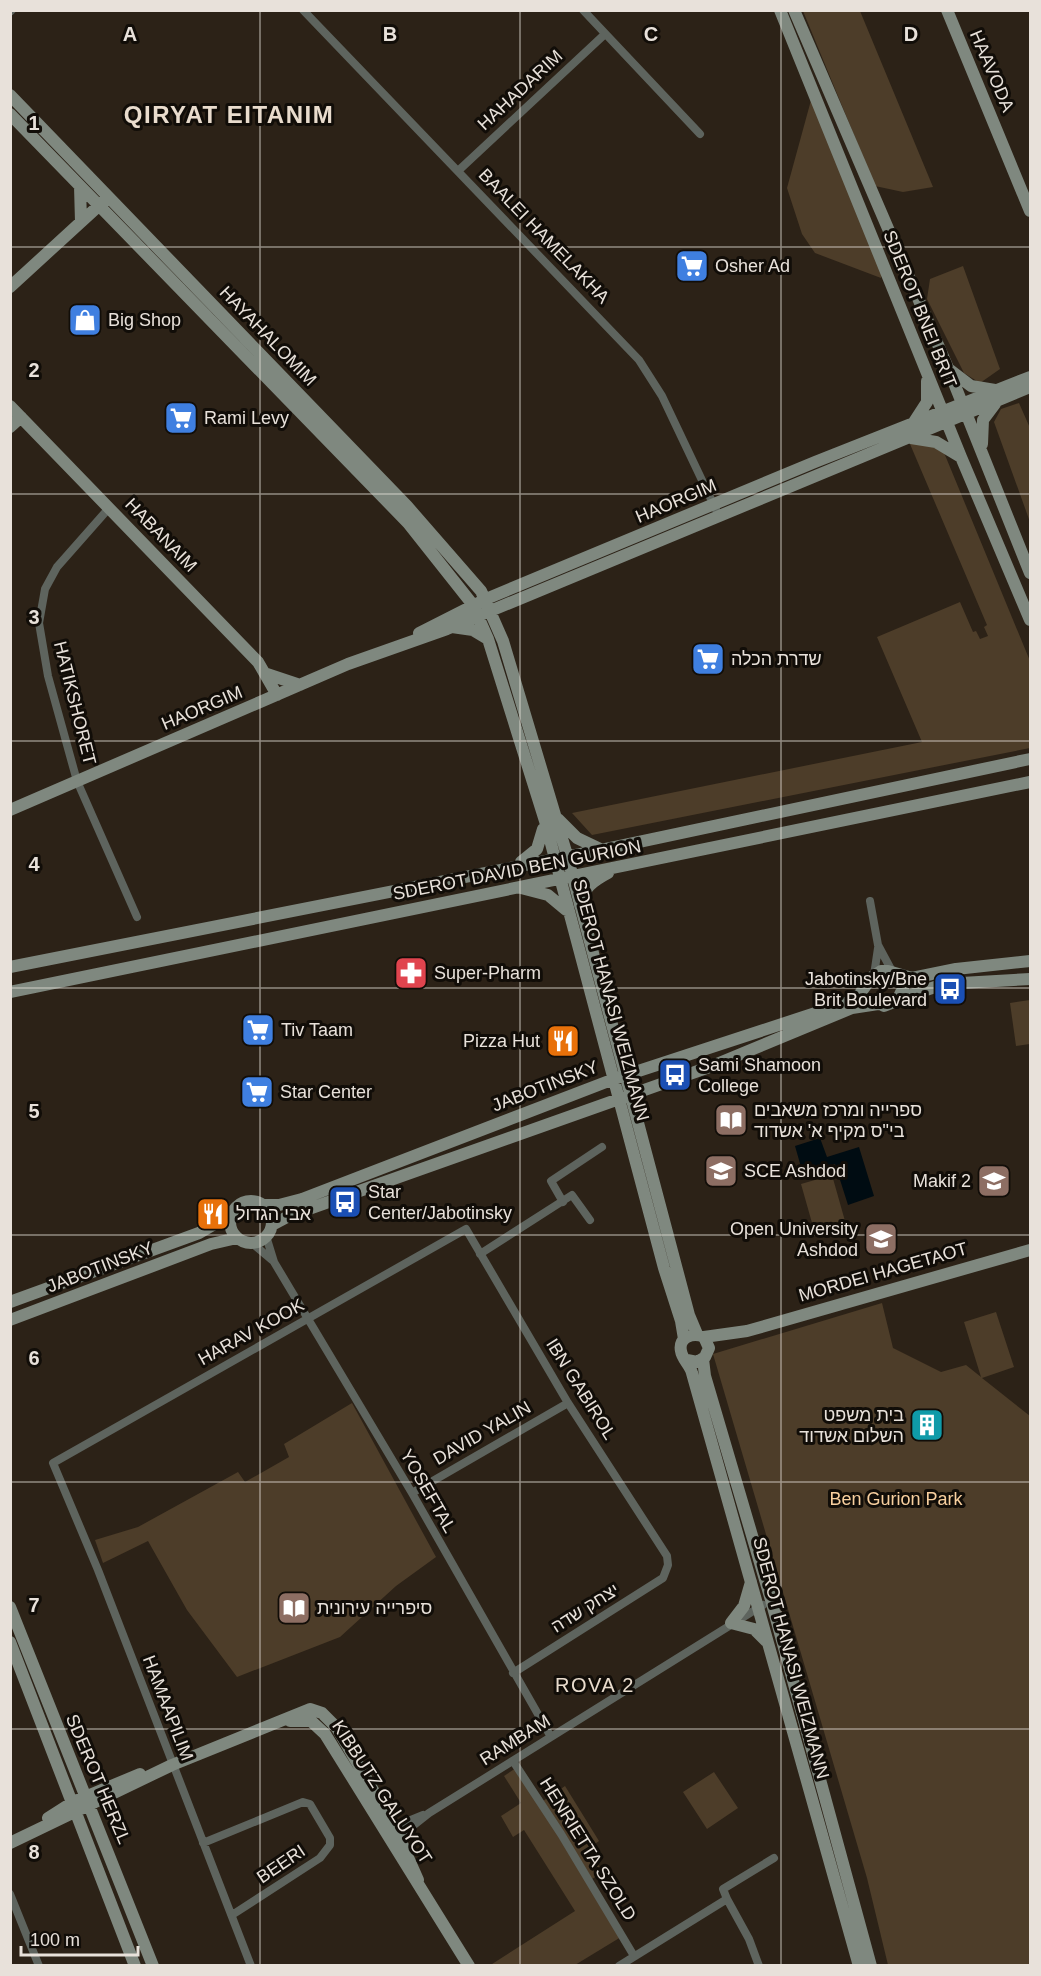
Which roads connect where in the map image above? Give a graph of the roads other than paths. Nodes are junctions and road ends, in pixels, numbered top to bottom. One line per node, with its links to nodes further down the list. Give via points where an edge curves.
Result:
1 (303, 10): 10 (street, BAALEI HAMELAKHA)
2 (583, 10): 6 (street)
3 (780, 10): 18 (street, SDEROT BNEI BRIT)
4 (794, 10): 17 (street, SDEROT BNEI BRIT)
5 (947, 10): 13 (street, HAAVODA)
6 (605, 34): 9 (street); 10 (street, HAHADARIM)
7 (10, 95): 12 (street, HAYAHALOMIM)
8 (10, 114): 11 (street, HAYAHALOMIM)
9 (700, 134)
10 (458, 171): 32 (street, BAALEI HAMELAKHA, via 639,360 662,396)
11 (80, 184): 12 (street, HAYAHALOMIM); 15 (street)
12 (104, 201): 14 (street, HAYAHALOMIM); 15 (street); 35 (street, HAYAHALOMIM, via 408,506 461,566)
13 (1030, 211)
14 (113, 218): 15 (street); 36 (street, HAYAHALOMIM, via 408,523)
15 (81, 222): 16 (street)
16 (10, 287)
17 (948, 368): 21 (street, via 975,388); 23 (street, SDEROT BNEI BRIT)
18 (927, 374): 25 (street, SDEROT BNEI BRIT); 26 (street, via 927,402)
19 (1030, 377): 21 (street)
20 (1030, 387): 21 (street)
21 (1003, 394): 23 (street, HAORGIM); 30 (street, via 982,423)
22 (10, 406): 24 (street, HABANAIM)
23 (964, 409): 25 (street, HAORGIM); 30 (street, SDEROT BNEI BRIT)
24 (21, 417): 27 (street); 31 (street, HABANAIM)
25 (945, 417): 26 (street, HAORGIM); 28 (street, HAORGIM); 29 (street, SDEROT BNEI BRIT)
26 (914, 422): 32 (street, HAORGIM)
27 (10, 427)
28 (907, 438): 29 (street, via 936,442); 32 (street, HAORGIM)
29 (961, 457): 37 (street, SDEROT BNEI BRIT)
30 (984, 460): 33 (street, SDEROT BNEI BRIT)
31 (109, 508): 42 (street, HABANAIM); 46 (street, HATIKSHORET, via 57,567 45,589 39,623 48,676)
32 (716, 510): 34 (street, HAORGIM); 35 (street, HAORGIM)
33 (1030, 573)
34 (512, 602): 35 (street, HAORGIM); 39 (street)
35 (488, 604): 36 (street, HAORGIM); 39 (street, SDEROT HANASI WEIZMANN)
36 (476, 610): 38 (street, HAORGIM); 40 (street, SDEROT HANASI WEIZMANN); 41 (street, HAORGIM)
37 (1030, 620)
38 (451, 627): 40 (street, via 472,630); 41 (street, HAORGIM)
39 (499, 629): 49 (street, SDEROT HANASI WEIZMANN)
40 (488, 639): 49 (street, SDEROT HANASI WEIZMANN)
41 (408, 640): 43 (street, HAORGIM)
42 (267, 674): 43 (street); 44 (street, HABANAIM)
43 (300, 685): 44 (street, HAORGIM)
44 (277, 695): 46 (street, HAORGIM)
45 (1030, 759): 50 (street, SDEROT DAVID BEN GURION)
46 (77, 781): 48 (street, HAORGIM); 60 (street, HATIKSHORET)
47 (1030, 782): 54 (street, SDEROT DAVID BEN GURION)
48 (10, 810)
49 (551, 819): 50 (street); 51 (street, SDEROT HANASI WEIZMANN); 52 (street, SDEROT HANASI WEIZMANN); 53 (street, via 537,849)
50 (601, 850): 51 (street, SDEROT DAVID BEN GURION)
51 (567, 855): 52 (street, SDEROT DAVID BEN GURION); 55 (street, SDEROT HANASI WEIZMANN)
52 (554, 858): 53 (street, SDEROT DAVID BEN GURION); 56 (street, SDEROT HANASI WEIZMANN)
53 (515, 866): 63 (street, SDEROT DAVID BEN GURION)
54 (619, 867): 55 (street, SDEROT DAVID BEN GURION); 59 (street, via 588,886)
55 (572, 876): 56 (street, SDEROT DAVID BEN GURION); 59 (street, SDEROT HANASI WEIZMANN)
56 (559, 879): 57 (street, SDEROT DAVID BEN GURION); 59 (street, SDEROT HANASI WEIZMANN)
57 (517, 887): 59 (street, via 548,896); 67 (street, SDEROT DAVID BEN GURION)
58 (870, 901): 61 (street)
59 (573, 910): 70 (street, SDEROT HANASI WEIZMANN)
60 (137, 917)
61 (878, 945): 64 (street); 65 (street)
62 (1030, 961): 64 (street, via 919,977)
63 (10, 967)
64 (895, 973): 65 (street, via 883,971); 68 (street, via 903,985)
65 (871, 979): 69 (street, via 869,996); 70 (street, JABOTINSKY, via 859,995 846,1003)
66 (1030, 979): 68 (street, via 945,984)
67 (10, 992)
68 (899, 999): 69 (street, via 889,1005)
69 (878, 1004): 71 (street, JABOTINSKY, via 844,1011)
70 (619, 1078): 71 (street, SDEROT HANASI WEIZMANN); 74 (street, JABOTINSKY, via 302,1199)
71 (625, 1099): 78 (street, JABOTINSKY, via 289,1216); 88 (street, SDEROT HANASI WEIZMANN, via 689,1315); 89 (street, SDEROT HANASI WEIZMANN)
72 (602, 1147): 73 (street, via 551,1181)
73 (563, 1202): 76 (street, via 573,1196); 82 (street)
74 (265, 1205): 75 (street, via 246,1201); 78 (street, via 271,1213)
75 (230, 1215): 79 (street, via 230,1228); 84 (street, JABOTINSKY, via 199,1233)
76 (590, 1220)
77 (465, 1229): 82 (street, IBN GABIROL); 85 (street, HARAV KOOK)
78 (269, 1231): 80 (street); 83 (street, YOSEFTAL)
79 (237, 1239): 80 (street); 86 (street, JABOTINSKY, via 211,1244)
80 (252, 1243): 83 (street, YOSEFTAL)
81 (1030, 1250): 87 (street, MORDEI HAGETAOT)
82 (480, 1254): 92 (street, IBN GABIROL)
83 (274, 1262): 85 (street, YOSEFTAL)
84 (10, 1302)
85 (307, 1319): 93 (street, HARAV KOOK); 94 (street, YOSEFTAL)
86 (10, 1320)
87 (747, 1331): 88 (street, MORDEI HAGETAOT); 90 (street, MORDEI HAGETAOT)
88 (700, 1336): 89 (street); 90 (street, via 708,1344)
89 (684, 1339): 91 (street, via 681,1350)
90 (706, 1356): 91 (street, via 697,1362); 97 (street, SDEROT HANASI WEIZMANN, via 705,1376)
91 (687, 1360): 96 (street, SDEROT HANASI WEIZMANN)
92 (568, 1403): 94 (street, DAVID YALIN); 95 (street, IBN GABIROL, via 667,1556)
93 (53, 1463): 107 (street, HAMAAPILIM)
94 (412, 1493): 103 (street, YOSEFTAL)
95 (668, 1565): 103 (street, יצחק שדה, via 663,1578)
96 (752, 1581): 99 (street, SDEROT HANASI WEIZMANN); 100 (street, via 744,1606)
97 (771, 1600): 99 (street, RAMBAM); 126 (street, SDEROT HANASI WEIZMANN)
98 (10, 1607): 108 (street, SDEROT HERZL)
99 (758, 1607): 100 (street, RAMBAM); 102 (street, SDEROT HANASI WEIZMANN)
100 (731, 1623): 102 (street, via 754,1629); 105 (street, RAMBAM)
101 (10, 1642): 109 (street, SDEROT HERZL)
102 (767, 1642): 125 (street, SDEROT HANASI WEIZMANN)
103 (513, 1673): 105 (street, YOSEFTAL)
104 (272, 1724): 107 (street); 110 (street, KIBBUTZ GALUYOT, via 305,1719 315,1723); 110 (street, KIBBUTZ GALUYOT, via 310,1709 322,1713 337,1728)
105 (551, 1737): 106 (street, RAMBAM)
106 (513, 1761): 110 (street, RAMBAM); 117 (street, HENRIETTA SZOLD)
107 (171, 1765): 108 (street); 111 (street, HAMAAPILIM)
108 (89, 1800): 109 (street); 121 (street, SDEROT HERZL)
109 (75, 1807): 112 (street); 120 (street, SDEROT HERZL)
110 (394, 1834): 123 (street, KIBBUTZ GALUYOT)
111 (203, 1843): 116 (street, HAMAAPILIM); 116 (street, BEERI, via 303,1802 310,1804 330,1838 330,1845 320,1858)
112 (10, 1844)
113 (774, 1858): 115 (street, via 723,1889)
114 (10, 1894): 119 (street)
115 (727, 1899): 117 (street); 118 (street, via 749,1939)
116 (232, 1915): 122 (street, HAMAAPILIM)
117 (634, 1956): 124 (street)
118 (756, 1964)
119 (39, 1965)
120 (135, 1965)
121 (153, 1965)
122 (251, 1965)
123 (470, 1965)
124 (619, 1965)
125 (859, 1965)
126 (871, 1965)

